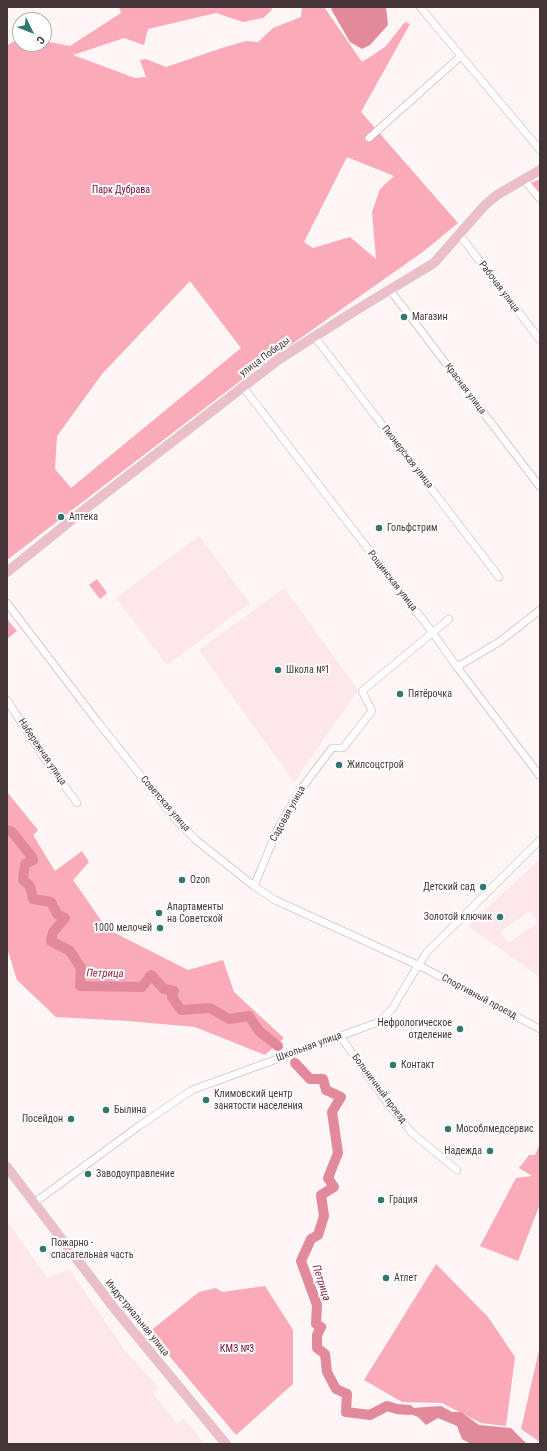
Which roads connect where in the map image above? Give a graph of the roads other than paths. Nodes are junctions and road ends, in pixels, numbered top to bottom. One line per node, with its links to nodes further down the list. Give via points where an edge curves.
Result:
1 (420, 7): 2 (street)
2 (461, 56): 3 (street); 4 (street)
3 (369, 138)
4 (540, 150)
5 (540, 170): 6 (main road, улица Победы)
6 (524, 180): 7 (street); 8 (main road, улица Победы, via 497,195)
7 (540, 199)
8 (459, 234): 9 (main road, улица Победы, via 434,264); 11 (street, Рабочая улица)
9 (390, 290): 10 (main road, улица Победы); 13 (street, Красная улица)
10 (314, 336): 12 (main road, улица Победы); 15 (street, Пионерская улица)
11 (540, 340)
12 (242, 387): 14 (main road, улица Победы); 19 (street, Рощинская улица)
13 (540, 487)
14 (7, 572)
15 (499, 577)
16 (7, 603): 25 (street, Советская улица, via 177,821 196,840)
17 (540, 610): 20 (street, via 499,642)
18 (449, 619): 19 (street, Садовая улица)
19 (433, 633): 20 (street, Рощинская улица); 25 (street, Садовая улица, via 362,691 372,711 343,748 332,748 301,789 279,826)
20 (457, 667): 22 (street, Рощинская улица)
21 (7, 701): 23 (street, Набережная улица)
22 (540, 776)
23 (77, 803)
24 (540, 840): 26 (street, Школьная улица, via 439,939)
25 (254, 886): 26 (street, Советская улица, via 275,900)
26 (418, 965): 27 (street, Спортивный проезд); 28 (street, Школьная улица, via 387,1015 376,1023)
27 (540, 1030)
28 (340, 1036): 30 (street, Больничный проезд, via 385,1100 412,1133); 31 (street, Школьная улица, via 192,1090)
29 (7, 1167): 31 (main road, Индустриальная улица)
30 (457, 1170)
31 (34, 1203): 32 (main road, Индустриальная улица, via 114,1308)
32 (226, 1444)

